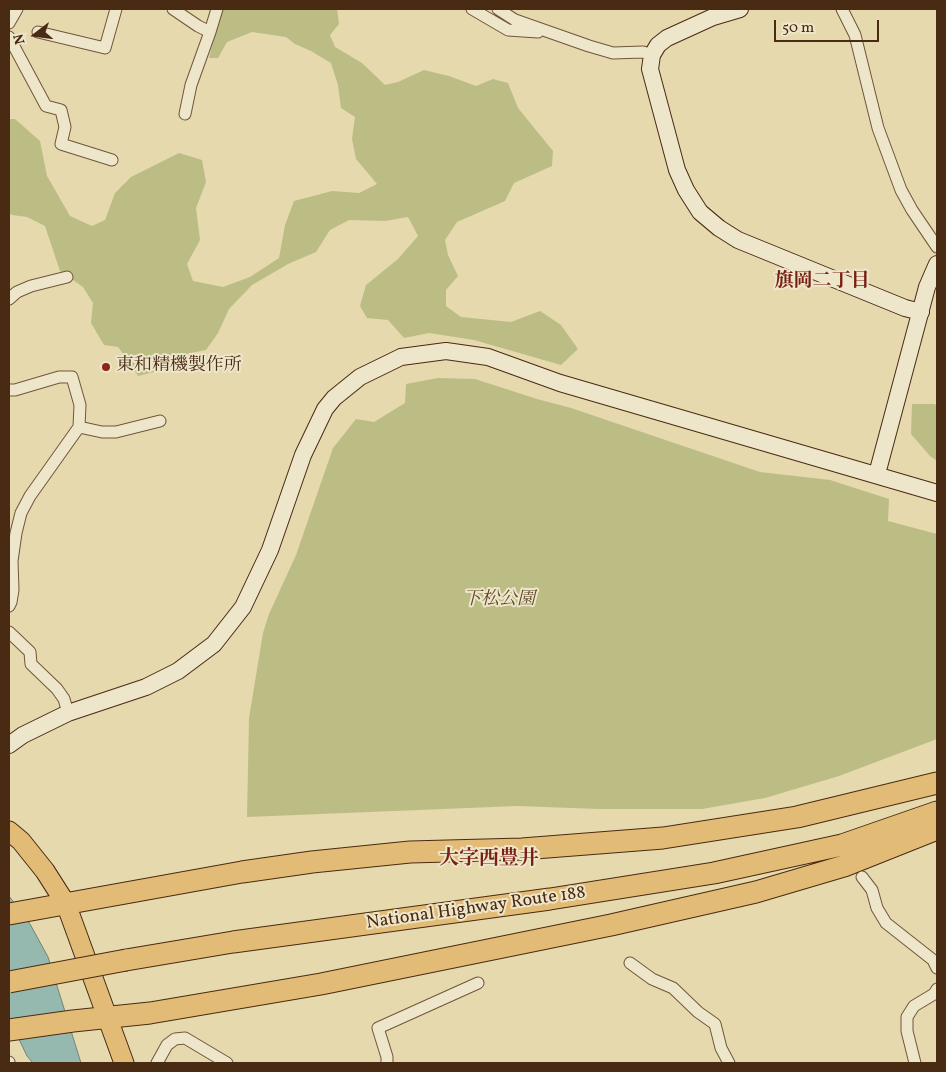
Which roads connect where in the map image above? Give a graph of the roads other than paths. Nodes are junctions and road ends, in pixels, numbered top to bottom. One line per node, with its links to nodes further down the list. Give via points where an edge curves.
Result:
1 (17, 9): 9 (street)
2 (116, 9): 10 (street, via 105,48)
3 (173, 9): 11 (street)
4 (217, 9): 11 (street)
5 (472, 9): 12 (street, via 508,30)
6 (498, 9): 12 (street)
7 (740, 9): 14 (street, via 667,38)
8 (842, 9): 18 (street, via 855,35 878,128 901,190)
9 (9, 23)
10 (38, 32)
11 (210, 32): 16 (street, via 191,85)
12 (545, 32): 14 (street, via 613,53 643,52)
13 (9, 37): 15 (street)
14 (652, 55): 22 (street, via 650,69 677,170 700,212 738,240)
15 (13, 56): 17 (street, via 36,86 46,106 61,110 65,127 61,144)
16 (185, 114)
17 (112, 160)
18 (937, 246)
19 (937, 264): 22 (street)
20 (67, 278): 21 (street, via 31,286)
21 (9, 299)
22 (921, 312): 26 (street)
23 (9, 390): 25 (street, via 59,377 72,377 80,405)
24 (160, 421): 25 (street, via 116,432)
25 (79, 427): 28 (street, via 21,513 12,561 13,590)
26 (877, 474): 27 (street); 30 (street, via 560,383 488,358 446,351 401,357 360,377 334,398 325,410 303,455 270,550 243,607 214,644 178,671 146,687)
27 (937, 493)
28 (9, 606)
29 (9, 632): 30 (street, via 30,652 31,664 56,689)
30 (68, 713): 31 (street)
31 (9, 744)
32 (937, 783): 37 (highway, via 797,816 663,838 522,849 410,852 312,862)
33 (937, 812): 41 (highway, National Highway Route 188, bridge, via 842,845 714,873 233,942)
34 (937, 829): 44 (highway, via 844,866 756,892 611,925 321,984 150,1013)
35 (9, 831): 37 (main road, via 45,871)
36 (862, 877): 40 (street, via 872,890 886,923 933,960)
37 (66, 904): 38 (highway); 44 (main road)
38 (9, 914)
39 (630, 963): 50 (street, via 652,979 673,988 715,1024)
40 (937, 968)
41 (9, 982)
42 (478, 983): 49 (street, via 378,1028 387,1056)
43 (937, 989): 51 (street, via 914,1006 907,1017 906,1031)
44 (106, 1017): 45 (highway); 46 (main road)
45 (9, 1030)
46 (124, 1063)
47 (157, 1063): 48 (street, via 166,1045 175,1039 185,1038)
48 (227, 1063)
49 (386, 1063)
50 (728, 1063)
51 (914, 1063)

